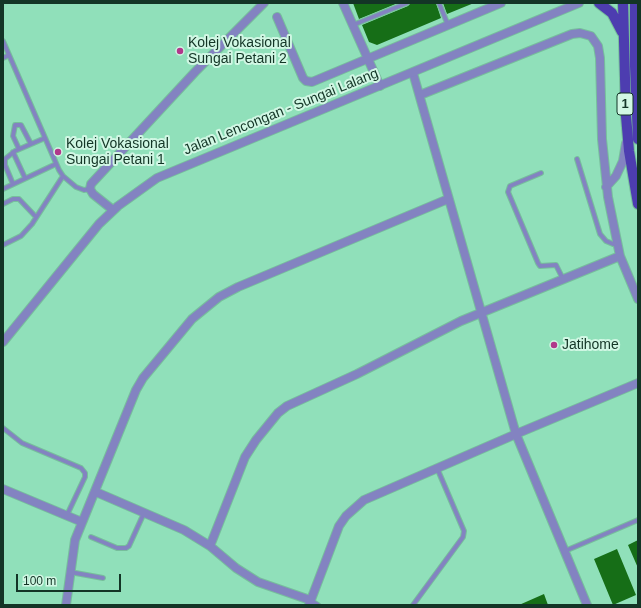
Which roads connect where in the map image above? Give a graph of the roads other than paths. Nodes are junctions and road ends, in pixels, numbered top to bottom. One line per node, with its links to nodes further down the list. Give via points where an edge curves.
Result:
1 (264, 3): 36 (street, via 195,72 91,184)
2 (343, 3): 12 (street)
3 (407, 3): 12 (lane)
4 (439, 3): 11 (lane)
5 (501, 3): 11 (street)
6 (579, 3): 19 (street, Jalan Lencongan - Sungai Lalang)
7 (598, 3): 13 (main road, via 612,13)
8 (623, 3): 13 (main road, 1)
9 (635, 3): 18 (main road, 1)
10 (277, 17): 17 (street, via 306,81 312,82)
11 (448, 24): 17 (street)
12 (353, 25): 17 (street)
13 (624, 36): 22 (main road, 1)
14 (3, 41): 15 (lane)
15 (9, 55): 16 (lane); 23 (lane)
16 (3, 58)
17 (368, 58): 20 (street)
18 (636, 69): 24 (main road, 1)
19 (413, 73): 20 (street, Jalan Lencongan - Sungai Lalang); 21 (street)
20 (380, 86): 40 (street, Jalan Lencongan - Sungai Lalang, via 164,174)
21 (420, 95): 34 (street, via 572,34 591,36 598,46 600,58); 37 (street)
22 (628, 137): 34 (street, via 623,161 616,176); 39 (main road, 1)
23 (45, 138): 25 (lane); 29 (lane)
24 (638, 139)
25 (31, 144): 26 (lane); 26 (lane, via 21,125 15,125 13,136)
26 (19, 149): 27 (lane)
27 (13, 152): 32 (lane); 33 (lane, via 5,159)
28 (577, 159): 42 (lane, via 600,234 606,241)
29 (56, 164): 31 (lane); 32 (lane)
30 (541, 173): 45 (lane, via 510,186 508,192 538,263 540,266 556,265)
31 (63, 176): 36 (lane, via 76,187); 41 (lane)
32 (25, 178): 33 (lane)
33 (13, 184): 35 (lane)
34 (606, 187): 42 (street)
35 (3, 189)
36 (90, 189): 40 (street)
37 (448, 199): 47 (street); 54 (street, via 238,287 202,310 143,378 136,390)
38 (3, 204): 41 (lane, via 19,199)
39 (638, 204)
40 (113, 210): 48 (street, Jalan Lencongan - Sungai Lalang)
41 (36, 217): 43 (lane, via 21,236)
42 (618, 244): 44 (street)
43 (3, 245)
44 (620, 256): 45 (street); 46 (street)
45 (563, 280): 47 (street)
46 (638, 299)
47 (481, 313): 51 (street); 60 (street, via 298,400 278,413 245,457)
48 (3, 342)
49 (638, 383): 51 (street)
50 (3, 428): 56 (lane, via 22,443 81,468 85,473)
51 (516, 434): 52 (street); 61 (street)
52 (437, 468): 64 (street, via 376,493 346,516 333,539); 67 (lane, via 464,531 463,537)
53 (3, 489): 56 (street)
54 (96, 492): 55 (street); 58 (street)
55 (144, 512): 59 (lane, via 126,548 117,548); 60 (street, via 184,530)
56 (67, 515): 58 (street)
57 (638, 520): 61 (lane)
58 (82, 522): 62 (street, via 75,540)
59 (91, 537)
60 (210, 546): 64 (street, via 258,582)
61 (564, 552): 68 (street)
62 (70, 572): 63 (lane); 65 (street)
63 (103, 578)
64 (309, 603): 66 (lane)
65 (66, 605)
66 (318, 605)
67 (413, 605)
68 (587, 605)

